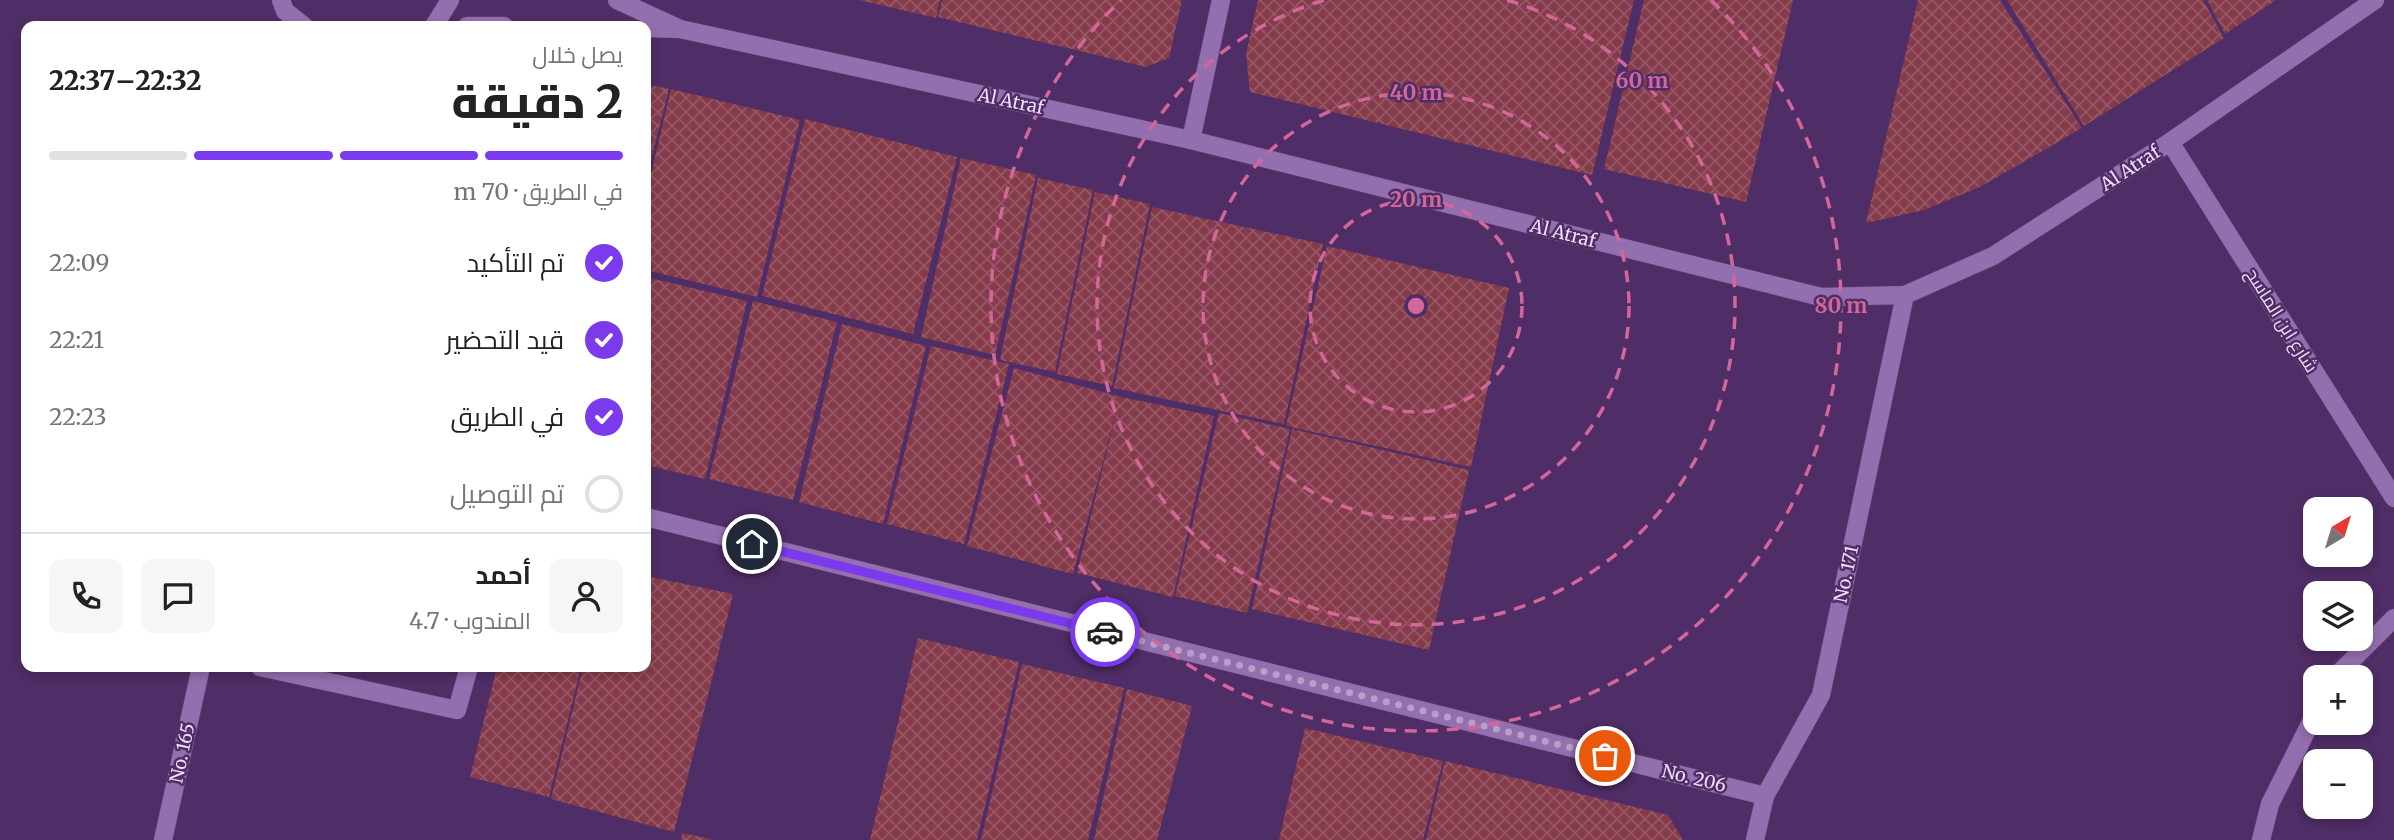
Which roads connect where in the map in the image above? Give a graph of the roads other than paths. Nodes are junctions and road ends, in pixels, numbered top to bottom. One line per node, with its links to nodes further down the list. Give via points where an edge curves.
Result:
1 (281, 0): 6 (street)
2 (450, 0): 7 (street)
3 (617, 0): 9 (street, Al Atraf)
4 (1221, 0): 10 (street)
5 (2375, 0): 11 (street, Al Atraf)
6 (297, 21)
7 (437, 21)
8 (651, 28): 9 (street, Al Atraf)
9 (680, 29): 10 (street, Al Atraf)
10 (1191, 140): 12 (street, Al Atraf, via 1821,297)
11 (2170, 142): 12 (street, Al Atraf, via 1993,257); 13 (street, شارع ابن الماسح)
12 (1905, 295): 21 (street, No. 171, via 1821,695)
13 (2394, 498)
14 (651, 518): 21 (street, No. 206)
15 (2394, 618): 16 (street)
16 (2346, 665)
17 (200, 672): 22 (street, No. 165)
18 (283, 672): 19 (street, via 457,710)
19 (468, 672)
20 (2304, 735): 24 (street, via 2270,804)
21 (1765, 796): 23 (street, No. 171)
22 (163, 840)
23 (1755, 840)
24 (2261, 840)

